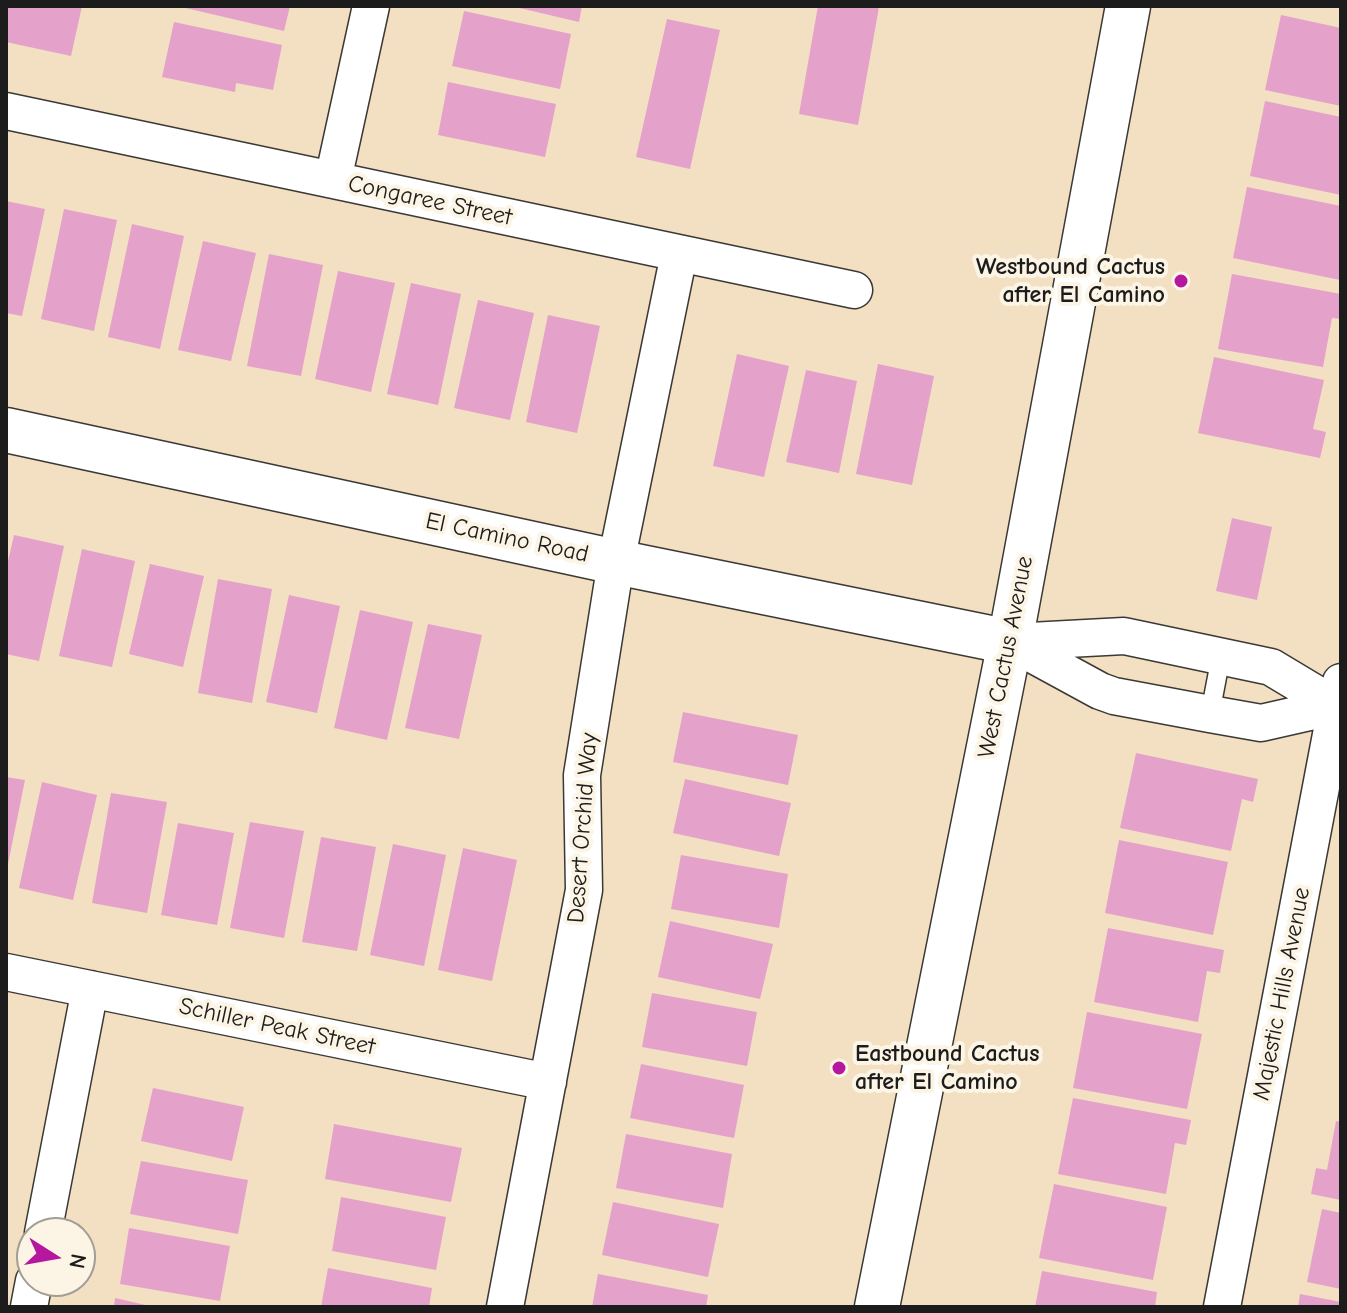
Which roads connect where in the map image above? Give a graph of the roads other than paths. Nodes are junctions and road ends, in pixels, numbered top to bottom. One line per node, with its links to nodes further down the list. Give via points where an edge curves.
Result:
1 (371, 6): 4 (street)
2 (1128, 6): 9 (main road, West Cactus Avenue)
3 (6, 111): 4 (street, Congaree Street)
4 (333, 180): 5 (street, Congaree Street)
5 (679, 254): 6 (street, Congaree Street); 8 (street, Desert Orchid Way)
6 (854, 290)
7 (6, 430): 8 (main road, El Camino Road)
8 (616, 562): 9 (main road, El Camino Road); 15 (street, Desert Orchid Way, via 582,775 584,890)
9 (1010, 642): 10 (street, El Camino Road, via 1124,636); 12 (street, El Camino Road, via 1100,691); 18 (main road, West Cactus Avenue)
10 (1221, 656): 11 (street, El Camino Road, via 1271,667); 12 (lane)
11 (1339, 694): 12 (street, El Camino Road, via 1261,723); 19 (street, Majestic Hills Avenue)
12 (1210, 714)
13 (6, 972): 14 (street, Schiller Peak Street)
14 (90, 989): 15 (street, Schiller Peak Street); 16 (street)
15 (548, 1082): 17 (street, Desert Orchid Way)
16 (46, 1217)
17 (505, 1307)
18 (877, 1307)
19 (1222, 1307)

